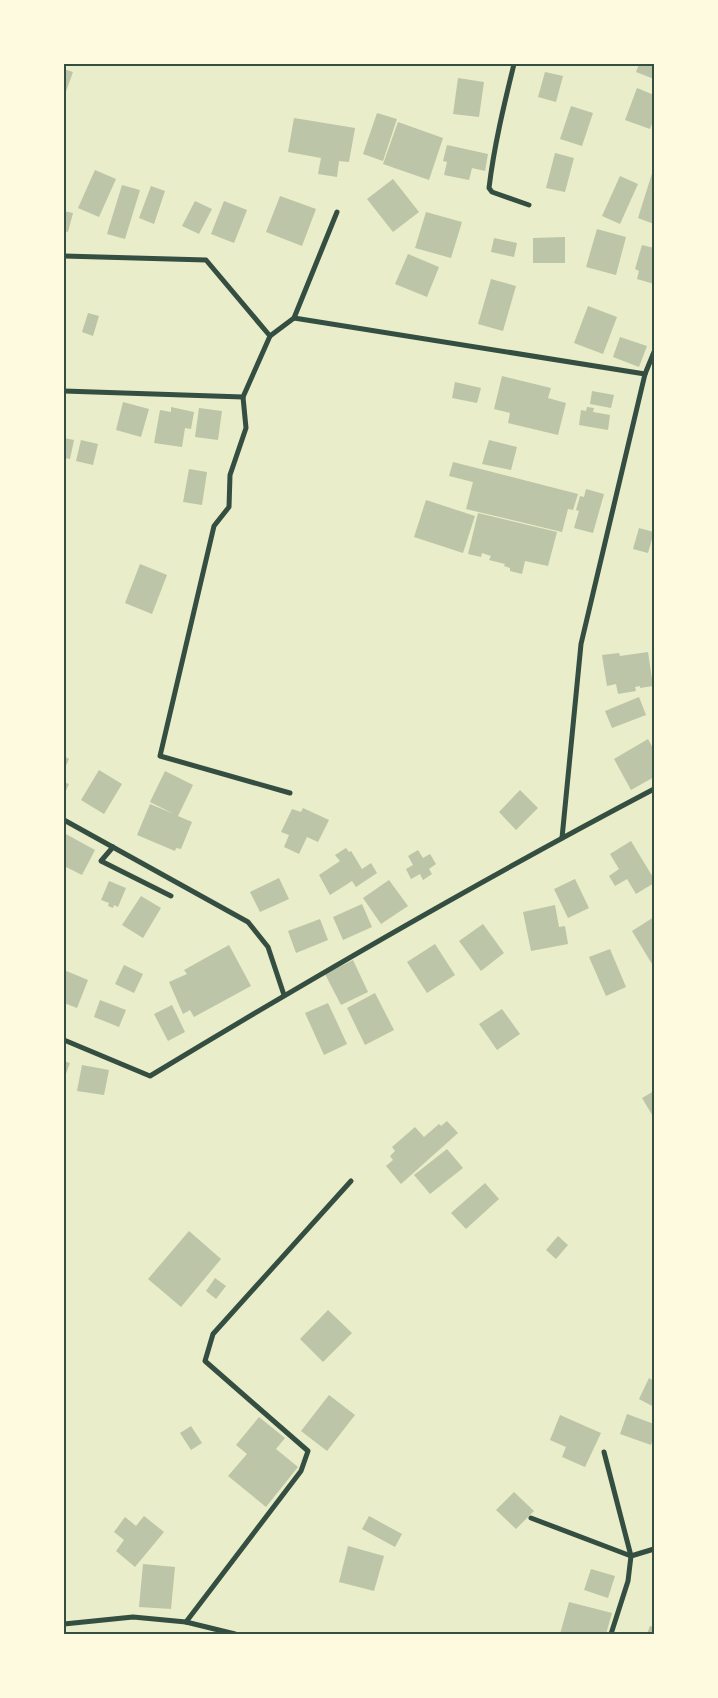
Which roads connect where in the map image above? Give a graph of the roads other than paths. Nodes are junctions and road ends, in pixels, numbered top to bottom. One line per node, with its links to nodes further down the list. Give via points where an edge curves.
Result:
1 (514, 64): 2 (street, via 489,188)
2 (529, 206)
3 (337, 212): 5 (street)
4 (64, 256): 6 (street, via 206,260)
5 (294, 318): 6 (street); 8 (street)
6 (270, 336): 10 (street)
7 (654, 352): 8 (street)
8 (645, 374): 14 (street, via 581,644)
9 (64, 391): 10 (street)
10 (243, 397): 12 (street, via 246,428 230,475 229,507 214,526 160,756)
11 (654, 789): 14 (street)
12 (290, 793)
13 (64, 820): 15 (street)
14 (562, 838): 17 (street)
15 (113, 847): 16 (street, via 101,861); 17 (street, via 248,922 268,947)
16 (171, 896)
17 (284, 995): 18 (street, via 150,1076)
18 (64, 1040)
19 (351, 1181): 24 (street, via 213,1334 205,1361 308,1452 301,1471)
20 (604, 1452): 23 (street)
21 (531, 1518): 23 (street)
22 (654, 1549): 23 (street)
23 (631, 1556): 27 (street, via 628,1581)
24 (186, 1622): 25 (street, via 133,1617); 26 (street)
25 (64, 1624)
26 (235, 1634)
27 (611, 1634)

